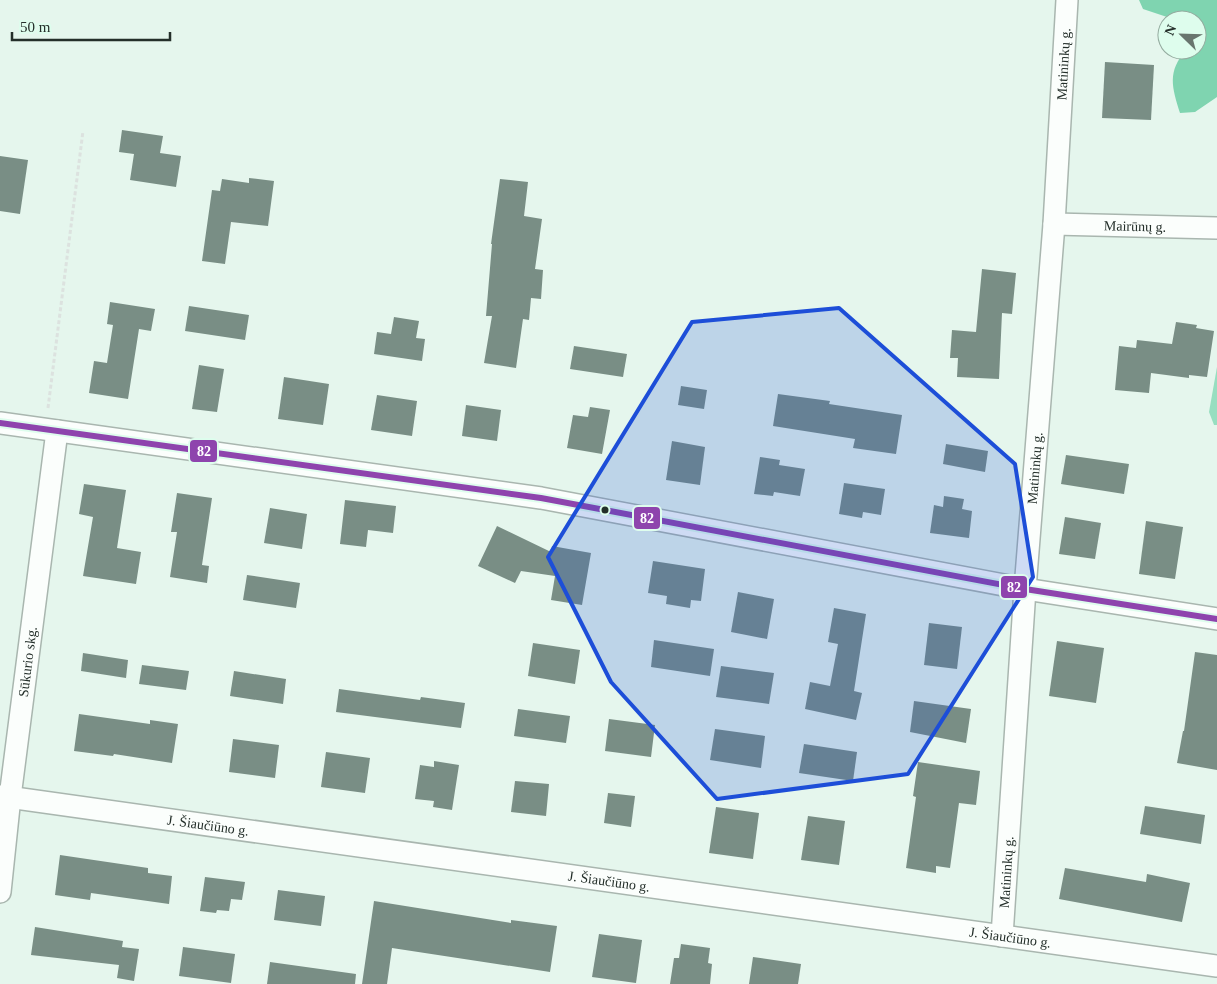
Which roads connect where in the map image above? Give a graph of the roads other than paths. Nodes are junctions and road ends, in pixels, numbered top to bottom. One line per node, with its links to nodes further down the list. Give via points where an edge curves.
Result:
1 (1066, 0): 2 (street, Matininkų g.)
2 (1054, 224): 3 (street, Mairūnų g.); 6 (street, Matininkų g.)
3 (1217, 228)
4 (0, 423): 5 (street)
5 (51, 430): 6 (street, via 541,498); 8 (street, Sūkurio skg.)
6 (1025, 589): 7 (street); 10 (street, Matininkų g.)
7 (1217, 619)
8 (5, 797): 9 (street, Sūkurio skg.); 10 (street, J. Šiaučiūno g.)
9 (0, 892)
10 (1002, 936): 11 (street, J. Šiaučiūno g.)
11 (1217, 966)

